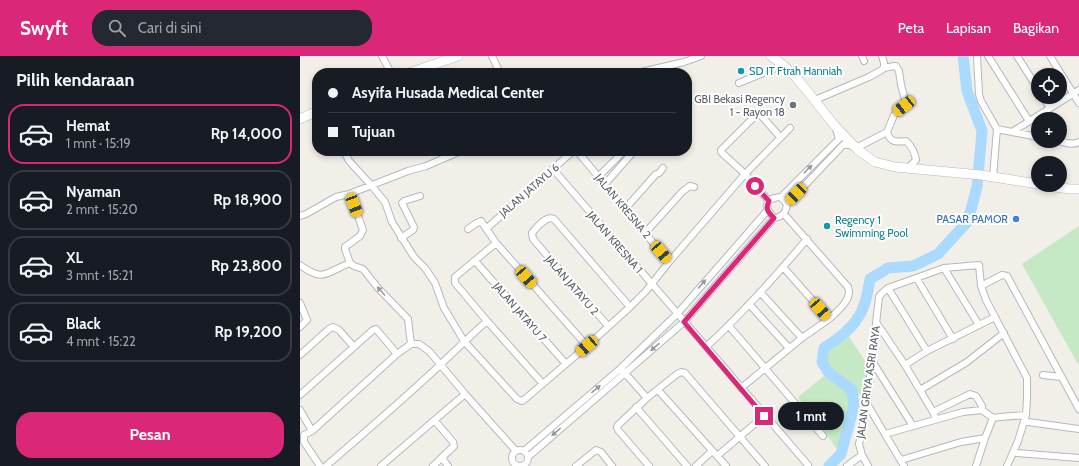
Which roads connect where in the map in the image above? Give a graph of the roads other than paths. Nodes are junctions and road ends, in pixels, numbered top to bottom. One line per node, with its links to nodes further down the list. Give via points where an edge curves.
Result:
1 (382, 56): 12 (street)
2 (458, 56): 13 (main road)
3 (492, 56): 14 (street)
4 (702, 56): 15 (street)
5 (771, 56): 11 (main road)
6 (882, 56): 16 (street)
7 (977, 56): 30 (street, via 979,94)
8 (988, 56): 27 (street)
9 (1017, 56): 17 (street)
10 (1050, 56): 20 (street)
11 (783, 65): 18 (street); 21 (main road)
12 (388, 68)
13 (429, 68)
14 (498, 68)
15 (660, 68)
16 (884, 68): 21 (street); 31 (street, via 898,68 906,103 894,115)
17 (1031, 78)
18 (739, 83)
19 (1079, 90): 20 (street)
20 (1072, 94): 22 (street); 24 (street)
21 (815, 100): 28 (main road)
22 (1079, 103)
23 (1047, 104): 24 (street)
24 (1050, 108): 27 (street)
25 (312, 113): 26 (main road)
26 (300, 118)
27 (1029, 121): 32 (street)
28 (835, 126): 35 (street); 39 (main road)
29 (790, 128): 34 (street)
30 (997, 129): 32 (street); 51 (street)
31 (886, 132): 39 (street); 47 (street, via 894,141 906,141 910,145 916,160)
32 (1012, 132): 33 (street)
33 (1031, 136)
34 (780, 137): 49 (street); 49 (street, via 758,113 722,148 721,152)
35 (839, 139): 38 (street); 60 (street, one-way to 35)
36 (1079, 142): 37 (street)
37 (1067, 143)
38 (844, 144): 39 (street); 62 (street)
39 (856, 147): 47 (main road, via 875,162)
40 (346, 156): 54 (street)
41 (449, 156): 54 (street)
42 (567, 156): 48 (street, JALAN JATAYU 6)
43 (581, 156): 50 (street, JALAN KRESNA 2)
44 (619, 156): 50 (street)
45 (630, 156): 53 (street)
46 (663, 168): 63 (street)
47 (908, 168): 51 (main road)
48 (553, 169): 68 (street, JALAN JATAYU 6); 81 (street, JALAN KRESNA 1)
49 (745, 174): 61 (street); 75 (street)
50 (598, 177): 53 (street, JALAN KRESNA 2)
51 (993, 177): 52 (main road)
52 (1031, 183)
53 (605, 184): 63 (street, JALAN KRESNA 2)
54 (371, 185): 58 (street); 71 (street, via 385,202 392,222)
55 (694, 187): 70 (street, via 690,186 683,191)
56 (1067, 189): 57 (main road)
57 (1079, 189)
58 (349, 194): 66 (street, via 336,197); 76 (street, via 363,230 360,236 344,249)
59 (420, 196): 71 (street, via 402,203 414,227)
60 (781, 197): 61 (street, via 774,197); 62 (street)
61 (769, 201): 64 (street)
62 (787, 204): 65 (street)
63 (625, 209): 70 (street, JALAN KRESNA 2)
64 (768, 211): 67 (street); 88 (street, one-way to 64)
65 (784, 214): 67 (street); 72 (street)
66 (300, 216)
67 (774, 218): 92 (street)
68 (486, 228): 69 (street, via 480,221); 73 (street)
69 (468, 230)
70 (645, 233): 75 (street, JALAN KRESNA 2)
71 (402, 238): 101 (street, via 435,283 444,308)
72 (807, 239): 78 (street); 90 (street, via 850,291 845,303)
73 (496, 243): 74 (street); 103 (street)
74 (475, 261): 91 (street, via 454,280); 111 (street, JALAN JATAYU 7)
75 (669, 262): 81 (street)
76 (350, 263): 77 (street, via 321,275 314,274); 102 (street, one-way to 76, via 408,319 363,269)
77 (300, 265)
78 (783, 267): 84 (street); 90 (street)
79 (944, 268): 80 (street); 82 (street, via 979,265); 94 (street)
80 (917, 279): 83 (street); 100 (street)
81 (651, 284): 87 (street); 88 (street, JALAN KRESNA 1)
82 (981, 286): 89 (street); 117 (street, via 1002,275 1007,276)
83 (888, 288): 93 (street, JALAN GRIYA ASRI RAYA, via 879,297); 107 (street)
84 (760, 292): 86 (street); 99 (street)
85 (300, 303): 97 (street, via 307,320)
86 (749, 304): 96 (street); 106 (street)
87 (630, 307): 95 (street); 95 (street, JALAN JATAYU 2, via 554,219 548,218 532,233 532,239)
88 (677, 314): 92 (street, JALAN KRESNA 1); 115 (street)
89 (996, 317): 94 (street); 98 (street)
90 (829, 319): 99 (street)
91 (487, 321): 101 (street); 118 (street)
92 (684, 322): 105 (street, JALAN KRESNA 1); 115 (street, one-way to 115)
93 (876, 322): 110 (street, JALAN GRIYA ASRI RAYA); 113 (street)
94 (979, 325): 100 (street)
95 (608, 326): 103 (street)
96 (729, 326): 105 (street); 114 (street)
97 (300, 327)
98 (1004, 333): 121 (street, via 967,362); 134 (street, via 1028,378)
99 (802, 338): 106 (street)
100 (953, 339): 107 (street)
101 (464, 341): 112 (street); 118 (street, via 520,401)
102 (412, 344): 108 (street); 112 (street, via 423,346)
103 (587, 346): 111 (street)
104 (354, 347): 108 (street, via 376,329); 109 (street, via 333,327); 123 (street)
105 (706, 347): 119 (street, JALAN KRESNA 1)
106 (789, 348): 114 (street)
107 (928, 351): 113 (street)
108 (397, 354): 138 (street)
109 (300, 355)
110 (872, 361): 125 (street, JALAN GRIYA ASRI RAYA); 136 (street)
111 (566, 364): 118 (street)
112 (440, 365): 122 (street); 154 (street)
113 (905, 365): 121 (street)
114 (765, 368): 119 (street); 141 (street)
115 (623, 371): 124 (street); 144 (street, one-way to 115); 151 (street, one-way to 151)
116 (1043, 375): 117 (street)
117 (1061, 377): 127 (street)
118 (543, 384)
119 (741, 388): 131 (street, JALAN KRESNA 1)
120 (658, 390): 124 (street); 140 (street, via 683,372); 145 (street)
121 (920, 390): 130 (street)
122 (465, 394): 135 (street); 143 (street)
123 (300, 395)
124 (647, 398): 126 (street)
125 (867, 404): 139 (street); 147 (street, JALAN GRIYA ASRI RAYA, via 859,444)
126 (636, 407): 160 (street, via 617,427); 161 (street)
127 (1079, 409)
128 (300, 410): 138 (street)
129 (982, 410): 130 (street, via 976,396 970,394); 132 (street); 133 (street)
130 (933, 412): 133 (street)
131 (764, 416): 140 (street); 152 (street, JALAN KRESNA 1)
132 (993, 418): 134 (street); 142 (street)
133 (936, 419): 136 (street)
134 (1027, 419): 137 (street); 169 (street)
135 (435, 421): 148 (street, via 454,444); 155 (street)
136 (913, 426): 139 (street)
137 (1079, 429)
138 (312, 431): 153 (street, via 304,435 304,439)
139 (885, 434): 150 (street)
140 (739, 436): 145 (street); 164 (street)
141 (823, 436)
142 (985, 438): 150 (street, via 961,442); 168 (street)
143 (516, 451): 144 (street); 151 (street, via 513,454 513,462 519,466)
144 (524, 451): 151 (street)
145 (715, 453): 162 (street); 163 (street)
146 (1016, 453): 149 (street)
147 (862, 455): 165 (street); 166 (street, JALAN GRIYA ASRI RAYA)
148 (442, 458): 156 (street); 157 (street)
149 (1079, 458)
150 (901, 460): 167 (street)
151 (528, 462)
152 (808, 465)
153 (320, 466)
154 (326, 466)
155 (381, 466)
156 (433, 466)
157 (448, 466)
158 (576, 466): 159 (street, via 598,450)
159 (612, 466)
160 (649, 466)
161 (687, 466)
162 (696, 466)
163 (726, 466)
164 (765, 466)
165 (847, 466)
166 (868, 466)
167 (904, 466)
168 (976, 466)
169 (1007, 466)

